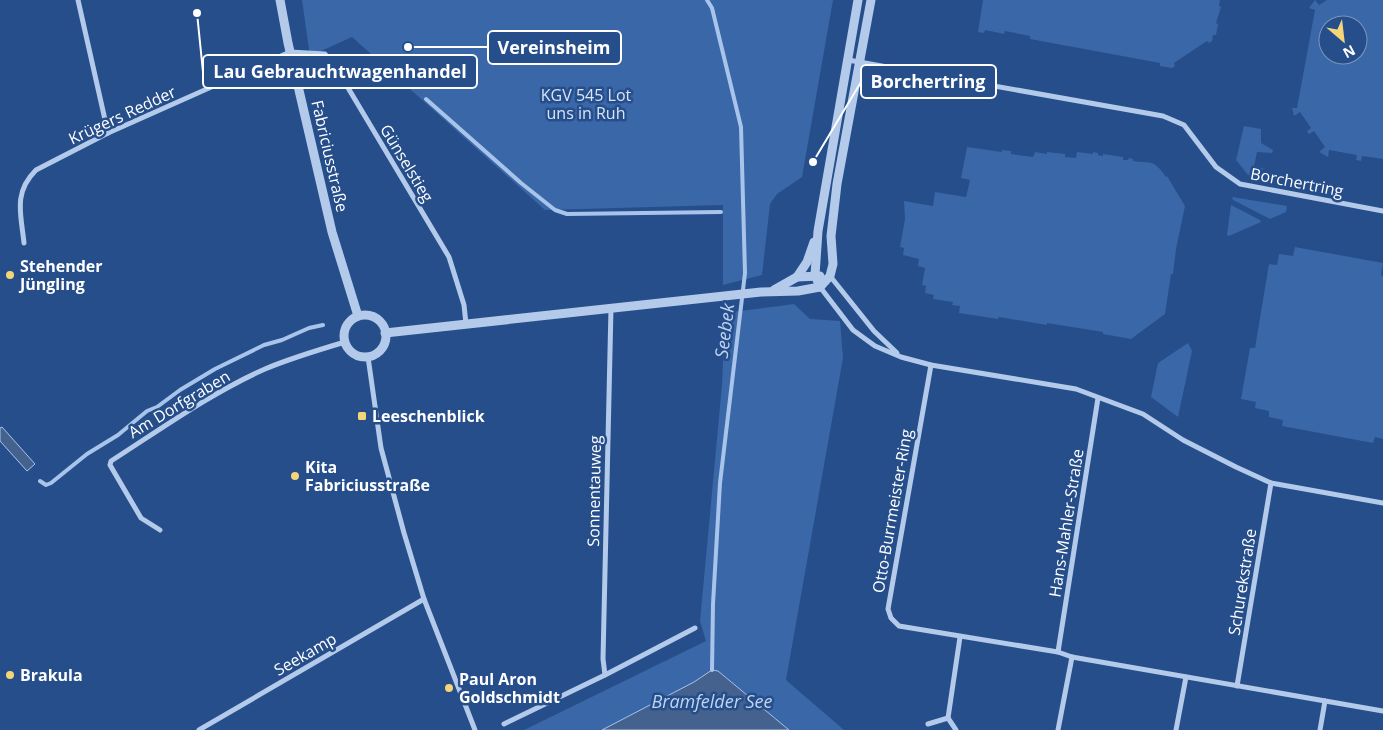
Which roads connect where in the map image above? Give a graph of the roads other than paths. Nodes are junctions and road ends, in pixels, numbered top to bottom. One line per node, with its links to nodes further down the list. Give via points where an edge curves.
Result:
1 (78, 0): 8 (street)
2 (280, 0): 5 (street, Fabriciusstraße)
3 (858, 0): 6 (street)
4 (871, 0): 7 (street)
5 (290, 52): 8 (street, Krügers Redder); 18 (street, Fabriciusstraße, via 332,232); 19 (street, Günselstieg, via 325,54 335,66 449,257 464,305)
6 (848, 60): 7 (street, Borchertring); 10 (street)
7 (859, 62): 9 (street, Borchertring, via 1163,116 1184,125 1216,167 1240,184); 13 (street, via 836,189)
8 (108, 133): 11 (street, Krügers Redder, via 36,170 28,178 19,206)
9 (1383, 211)
10 (818, 231): 12 (street); 14 (street, via 807,262)
11 (24, 243)
12 (815, 275): 13 (street); 14 (street); 15 (street)
13 (830, 276): 15 (street); 23 (street, via 874,332)
14 (797, 278): 16 (street)
15 (820, 287): 16 (street); 23 (street, via 853,330 875,346)
16 (771, 291): 17 (street)
17 (611, 308): 19 (street); 34 (street, Sonnentauweg)
18 (358, 316): 20 (street, via 376,318); 21 (street, via 348,324)
19 (466, 324): 20 (street)
20 (385, 333): 22 (street, via 379,352)
21 (345, 342): 22 (street, via 353,353); 28 (street, Am Dorfgraben, via 265,369 207,400 111,461 110,466 140,518)
22 (368, 357): 29 (street, via 383,456)
23 (901, 357): 24 (street)
24 (931, 365): 25 (street, via 1076,389); 31 (street, Otto-Burrmeister-Ring, via 888,609 890,618 899,626)
25 (1098, 398): 26 (street, via 1144,414 1183,440); 32 (street, Hans-Mahler-Straße)
26 (1271, 483): 27 (street); 36 (street, Schurekstraße)
27 (1383, 503)
28 (160, 530)
29 (424, 599): 42 (street, Seekamp); 43 (street)
30 (695, 628): 34 (street)
31 (960, 637): 32 (street, Otto-Burrmeister-Ring); 39 (street)
32 (1058, 652): 33 (street, Otto-Burrmeister-Ring)
33 (1072, 657): 35 (street, Otto-Burrmeister-Ring); 45 (street)
34 (605, 675): 40 (street)
35 (1186, 677): 36 (street, Otto-Burrmeister-Ring); 46 (street)
36 (1237, 686): 37 (street, Otto-Burrmeister-Ring)
37 (1325, 701): 38 (street, Otto-Burrmeister-Ring); 47 (street)
38 (1383, 711)
39 (948, 718): 41 (street); 44 (street)
40 (504, 724)
41 (928, 724)
42 (199, 730)
43 (475, 730)
44 (956, 730)
45 (1058, 730)
46 (1176, 730)
47 (1320, 730)

